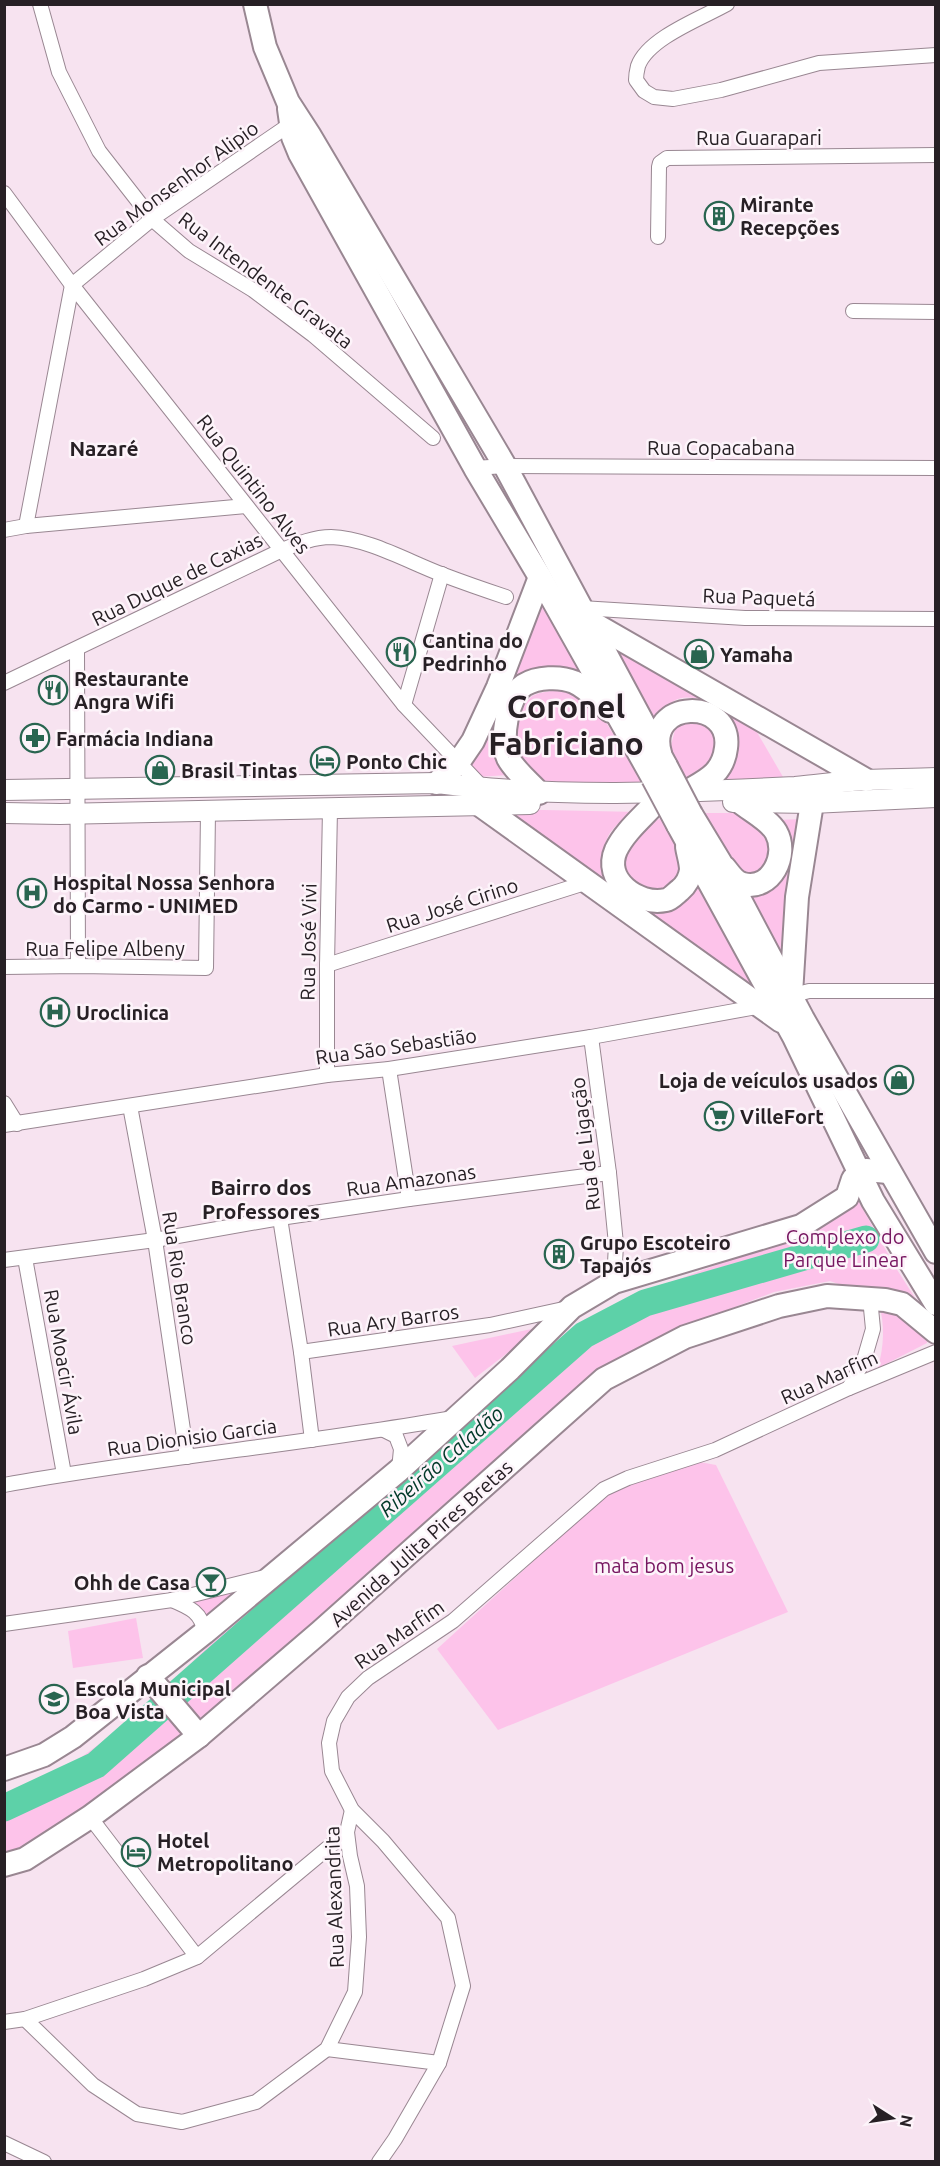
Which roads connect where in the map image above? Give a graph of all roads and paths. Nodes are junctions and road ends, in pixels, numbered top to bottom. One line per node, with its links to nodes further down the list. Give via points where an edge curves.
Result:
1 (40, 4): 8 (street, Rua Intendente Gravata, via 59,72 99,151)
2 (255, 4): 5 (main road, via 265,48)
3 (727, 4): 4 (street, via 657,42 646,53 638,65 636,80 644,91 654,97 673,99 819,63)
4 (936, 55)
5 (293, 115): 8 (street, Rua Monsenhor Alipio); 14 (main road); 15 (main road, via 300,154)
6 (936, 155): 9 (street, Rua Guarapari, via 667,158 659,167)
7 (4, 193): 10 (street, Rua Quintino Alves)
8 (152, 219): 10 (street, Rua Monsenhor Alipio); 13 (street, Rua Intendente Gravata, via 189,251 253,290 313,335)
9 (658, 237)
10 (72, 285): 17 (street, Rua Quintino Alves); 18 (street)
11 (853, 311): 12 (street)
12 (936, 312)
13 (433, 438)
14 (506, 466): 15 (street, Rua Copacabana); 16 (street, Rua Copacabana); 24 (main road)
15 (475, 468): 22 (main road)
16 (936, 468)
17 (246, 506): 18 (street); 20 (street, Rua Quintino Alves)
18 (26, 526): 19 (street)
19 (4, 530)
20 (282, 550): 21 (street, Rua Duque de Caxias, via 330,537 382,549); 26 (street, Rua Duque de Caxias); 28 (street, Rua Quintino Alves)
21 (442, 574): 23 (street, Rua Duque de Caxias); 28 (street)
22 (540, 578): 29 (main road); 30 (main road, via 498,687 473,741)
23 (506, 597)
24 (585, 615): 25 (street, Rua Paquetá); 31 (main road); 33 (main road)
25 (936, 619)
26 (77, 649): 27 (street, Rua Duque de Caxias); 35 (street)
27 (4, 683)
28 (404, 705): 30 (street, Rua Quintino Alves)
29 (623, 722): 31 (main road); 38 (main road, via 575,682 538,679 522,686 511,704 504,738 507,756)
30 (458, 763): 34 (main road); 39 (street, Rua Quintino Alves)
31 (660, 767): 37 (main road, via 659,735 668,718 699,711 715,717 727,740 721,764 712,778); 48 (main road, bridge)
32 (936, 778): 33 (main road)
33 (866, 780): 37 (main road)
34 (437, 783): 35 (main road); 39 (main road)
35 (77, 789): 36 (main road); 47 (street)
36 (4, 790)
37 (687, 791): 38 (main road)
38 (539, 793): 39 (main road)
39 (482, 797): 41 (main road); 44 (main road); 50 (main road)
40 (936, 797): 43 (main road)
41 (658, 800): 42 (main road); 48 (main road, via 625,835 616,851 612,867 620,884 633,895 650,901 668,900 685,886 691,872)
42 (740, 802): 43 (main road); 49 (main road, via 776,832 781,855 778,866 766,878 744,884 735,880)
43 (812, 803): 55 (main road)
44 (330, 809): 45 (main road); 51 (street, Rua José Vivi)
45 (208, 811): 47 (main road); 52 (street, Rua Felipe Albeny, via 206,968)
46 (4, 813): 47 (main road)
47 (77, 813): 52 (street)
48 (685, 826): 49 (main road); 55 (main road)
49 (720, 862): 55 (main road)
50 (588, 882): 51 (street, Rua José Cirino); 55 (main road)
51 (327, 964): 58 (street, Rua José Vivi)
52 (78, 966): 53 (street, Rua Felipe Albeny)
53 (4, 967)
54 (936, 991): 55 (street, Rua São Sebastião, via 809,991)
55 (776, 1001): 56 (street, Rua São Sebastião); 62 (main road, via 802,1019); 64 (main road, via 846,1145)
56 (591, 1037): 57 (street, Rua São Sebastião); 63 (street, Rua de Ligação)
57 (389, 1069): 58 (street, Rua São Sebastião); 65 (street)
58 (327, 1075): 60 (street, Rua São Sebastião)
59 (4, 1103): 61 (street)
60 (129, 1106): 61 (street, Rua São Sebastião); 67 (street, Rua Rio Branco)
61 (10, 1124)
62 (888, 1172): 64 (main road, via 866,1170); 68 (main road)
63 (609, 1173): 65 (street, Rua Amazonas); 71 (street, Rua de Ligação, via 616,1244)
64 (856, 1177): 71 (main road, via 848,1197 801,1226); 73 (main road)
65 (409, 1199): 66 (street, Rua Amazonas)
66 (279, 1218): 67 (street, Rua Amazonas); 76 (street)
67 (155, 1240): 69 (street, Rua Amazonas); 82 (street, Rua Rio Branco)
68 (936, 1252)
69 (25, 1258): 70 (street, Rua Amazonas); 84 (street, Rua Moacir Ávila)
70 (4, 1260)
71 (614, 1282): 74 (main road)
72 (870, 1298): 75 (main road, Avenida Julita Pires Bretas, via 902,1304); 78 (street, via 873,1329 864,1360); 91 (main road, Avenida Julita Pires Bretas, via 827,1296 779,1306 685,1337 604,1379)
73 (936, 1304)
74 (572, 1307): 76 (street, Rua Ary Barros, via 490,1325); 79 (main road)
75 (936, 1332)
76 (301, 1352): 81 (street)
77 (936, 1352): 78 (street, Rua Marfim)
78 (849, 1388): 93 (street, Rua Marfim, via 715,1450 604,1489 453,1621 368,1678 348,1697 334,1721 329,1743 333,1771)
79 (458, 1417): 80 (street, Rua Dionisio Garcia); 83 (main road)
80 (384, 1430): 81 (street, Rua Dionisio Garcia); 83 (street, via 396,1436 401,1449)
81 (312, 1440): 82 (street, Rua Dionisio Garcia)
82 (187, 1457): 84 (street, Rua Dionisio Garcia)
83 (398, 1471): 86 (main road)
84 (64, 1474): 85 (street, Rua Dionisio Garcia)
85 (4, 1485)
86 (274, 1575): 87 (street); 89 (main road)
87 (172, 1599): 88 (street); 89 (street, via 198,1615)
88 (4, 1624)
89 (204, 1633): 90 (main road)
90 (154, 1683): 91 (main road); 92 (main road, via 44,1755)
91 (199, 1736): 94 (main road, Avenida Julita Pires Bretas)
92 (4, 1769)
93 (352, 1810): 95 (street, Rua Alexandrita); 101 (street, Rua Marfim, via 448,1918 463,1986)
94 (90, 1817): 96 (main road, Avenida Julita Pires Bretas, via 25,1859); 97 (street)
95 (347, 1832): 97 (street); 100 (street, Rua Alexandrita, via 357,1886 355,1992)
96 (4, 1865)
97 (197, 1957): 98 (street)
98 (25, 2019): 99 (street); 100 (street, Rua Alexandrita, via 93,2085 137,2114 182,2122 256,2102)
99 (4, 2022)
100 (327, 2049): 101 (street)
101 (439, 2063): 104 (street, Rua Marfim)
102 (4, 2143): 103 (street)
103 (44, 2162)
104 (379, 2162)

